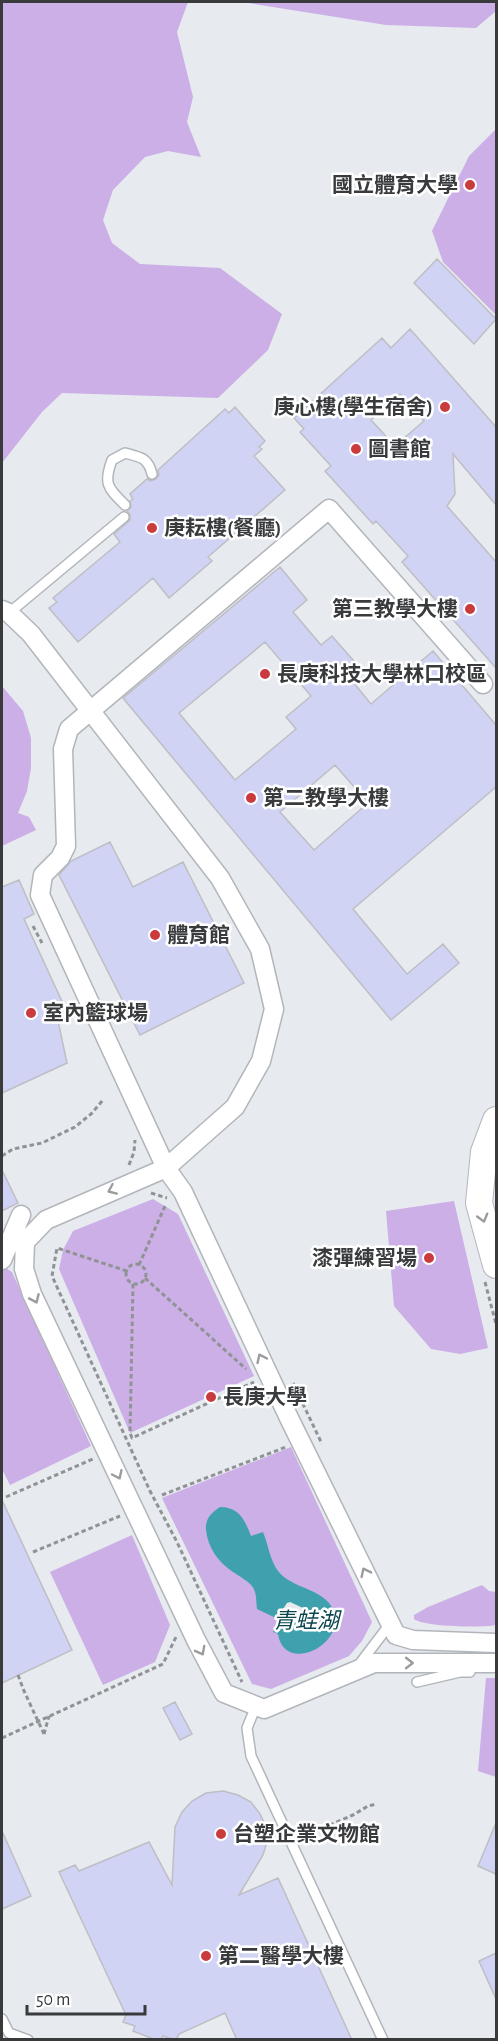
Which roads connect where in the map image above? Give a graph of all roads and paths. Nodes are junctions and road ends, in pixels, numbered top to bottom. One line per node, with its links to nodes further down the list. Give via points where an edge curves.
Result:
1 (153, 474): 2 (lane, via 150,464 140,457 125,453 112,460 106,476 110,490)
2 (126, 505)
3 (124, 517): 4 (lane)
4 (5, 611): 6 (street, via 31,634)
5 (483, 684): 6 (street, via 329,509)
6 (90, 712): 13 (street, via 69,729 63,749 66,846 43,875 40,895); 13 (street, via 220,878 260,949 274,1009 261,1061 235,1107)
7 (33, 926): 8 (path)
8 (44, 946)
9 (103, 1100): 12 (path, via 75,1127)
10 (496, 1120): 23 (street, one-way to 23, via 484,1152 479,1203)
11 (136, 1131): 14 (path, via 134,1152 129,1165)
12 (2, 1156)
13 (166, 1168): 21 (street, one-way to 21, via 46,1220); 36 (street, one-way to 13, via 183,1192)
14 (122, 1169)
15 (496, 1183): 16 (street)
16 (496, 1187)
17 (141, 1197): 18 (path, via 152,1192)
18 (175, 1203)
19 (165, 1206): 25 (path)
20 (21, 1215): 24 (street)
21 (25, 1242): 22 (lane); 30 (street, one-way to 30, via 24,1269 32,1293)
22 (2, 1244)
23 (495, 1252)
24 (2, 1260)
25 (139, 1265): 26 (path); 27 (path)
26 (127, 1271): 28 (path); 45 (path, via 57,1248 52,1276)
27 (145, 1278): 28 (path); 28 (path, via 259,1380 132,1438)
28 (133, 1284)
29 (292, 1444): 31 (path)
30 (108, 1453): 32 (path); 33 (street, one-way to 33)
31 (162, 1495)
32 (6, 1497)
33 (135, 1511): 34 (path); 46 (street, one-way to 46, via 224,1694)
34 (33, 1552)
35 (286, 1618): 37 (path, via 281,1629)
36 (390, 1624): 39 (street, via 396,1635 413,1640); 41 (lane)
37 (275, 1627)
38 (179, 1628): 47 (path, via 163,1664)
39 (496, 1643)
40 (496, 1663): 41 (street, one-way to 40, via 374,1663)
41 (353, 1672): 46 (street, via 264,1709)
42 (496, 1672): 44 (lane, via 460,1672)
43 (18, 1675): 47 (path, bridge, via 44,1734)
44 (417, 1682)
45 (245, 1688)
46 (256, 1706): 50 (lane, via 247,1728 251,1756)
47 (49, 1716): 48 (path)
48 (2, 1738)
49 (377, 1804): 50 (path)
50 (292, 1841): 54 (lane)
51 (2, 2019): 52 (lane)
52 (5, 2032): 53 (lane)
53 (28, 2040)
54 (383, 2040)

